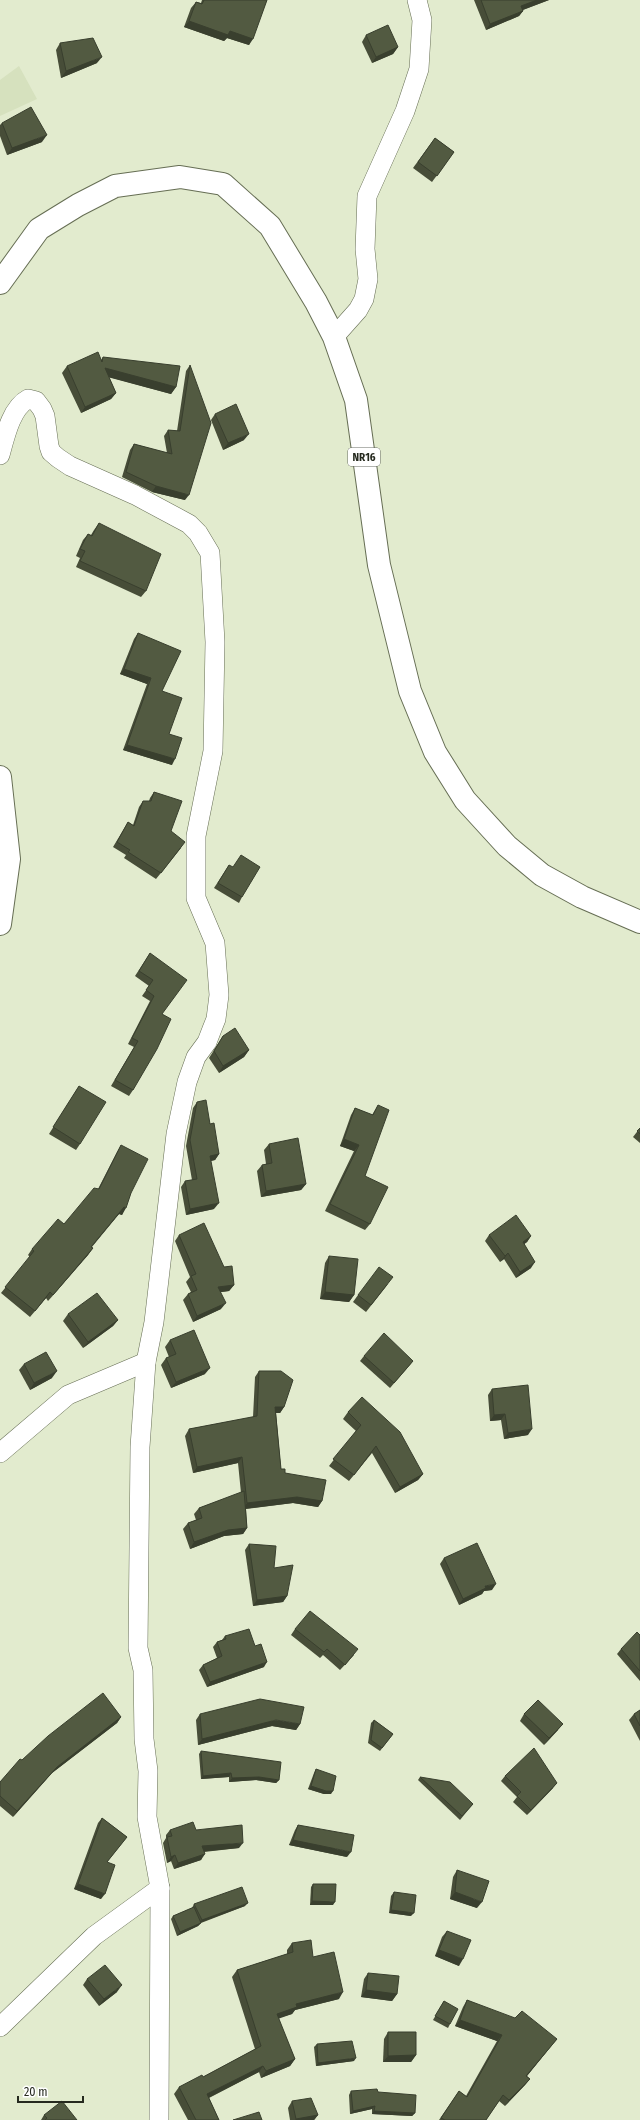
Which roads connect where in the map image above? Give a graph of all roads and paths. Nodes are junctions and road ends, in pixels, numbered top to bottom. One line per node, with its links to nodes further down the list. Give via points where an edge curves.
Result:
1 (416, 0): 3 (street, via 422,20 419,69 405,111 367,196 365,249 368,279 364,299 358,310)
2 (0, 283): 3 (main road, NR16, via 40,229 78,205 115,186 180,177 223,184 270,226)
3 (334, 337): 6 (main road, NR16, via 356,400 379,566 410,691 435,752 465,800 507,846 542,875 582,897)
4 (0, 455): 8 (street, via 20,403 28,399 36,402 45,416 51,452 70,466 189,524 198,533 210,553 215,642 213,751 196,836 196,898 215,943 219,1000 212,1030 196,1057 187,1082 176,1134 154,1322)
5 (0, 776): 7 (main road, via 9,859)
6 (640, 922)
7 (0, 924)
8 (146, 1362): 9 (street, via 68,1395); 10 (street, via 140,1447 138,1648 143,1670 144,1739 148,1771 147,1817)
9 (0, 1453)
10 (160, 1888): 11 (street, via 94,1936); 12 (street)
11 (0, 2027)
12 (159, 2120)

